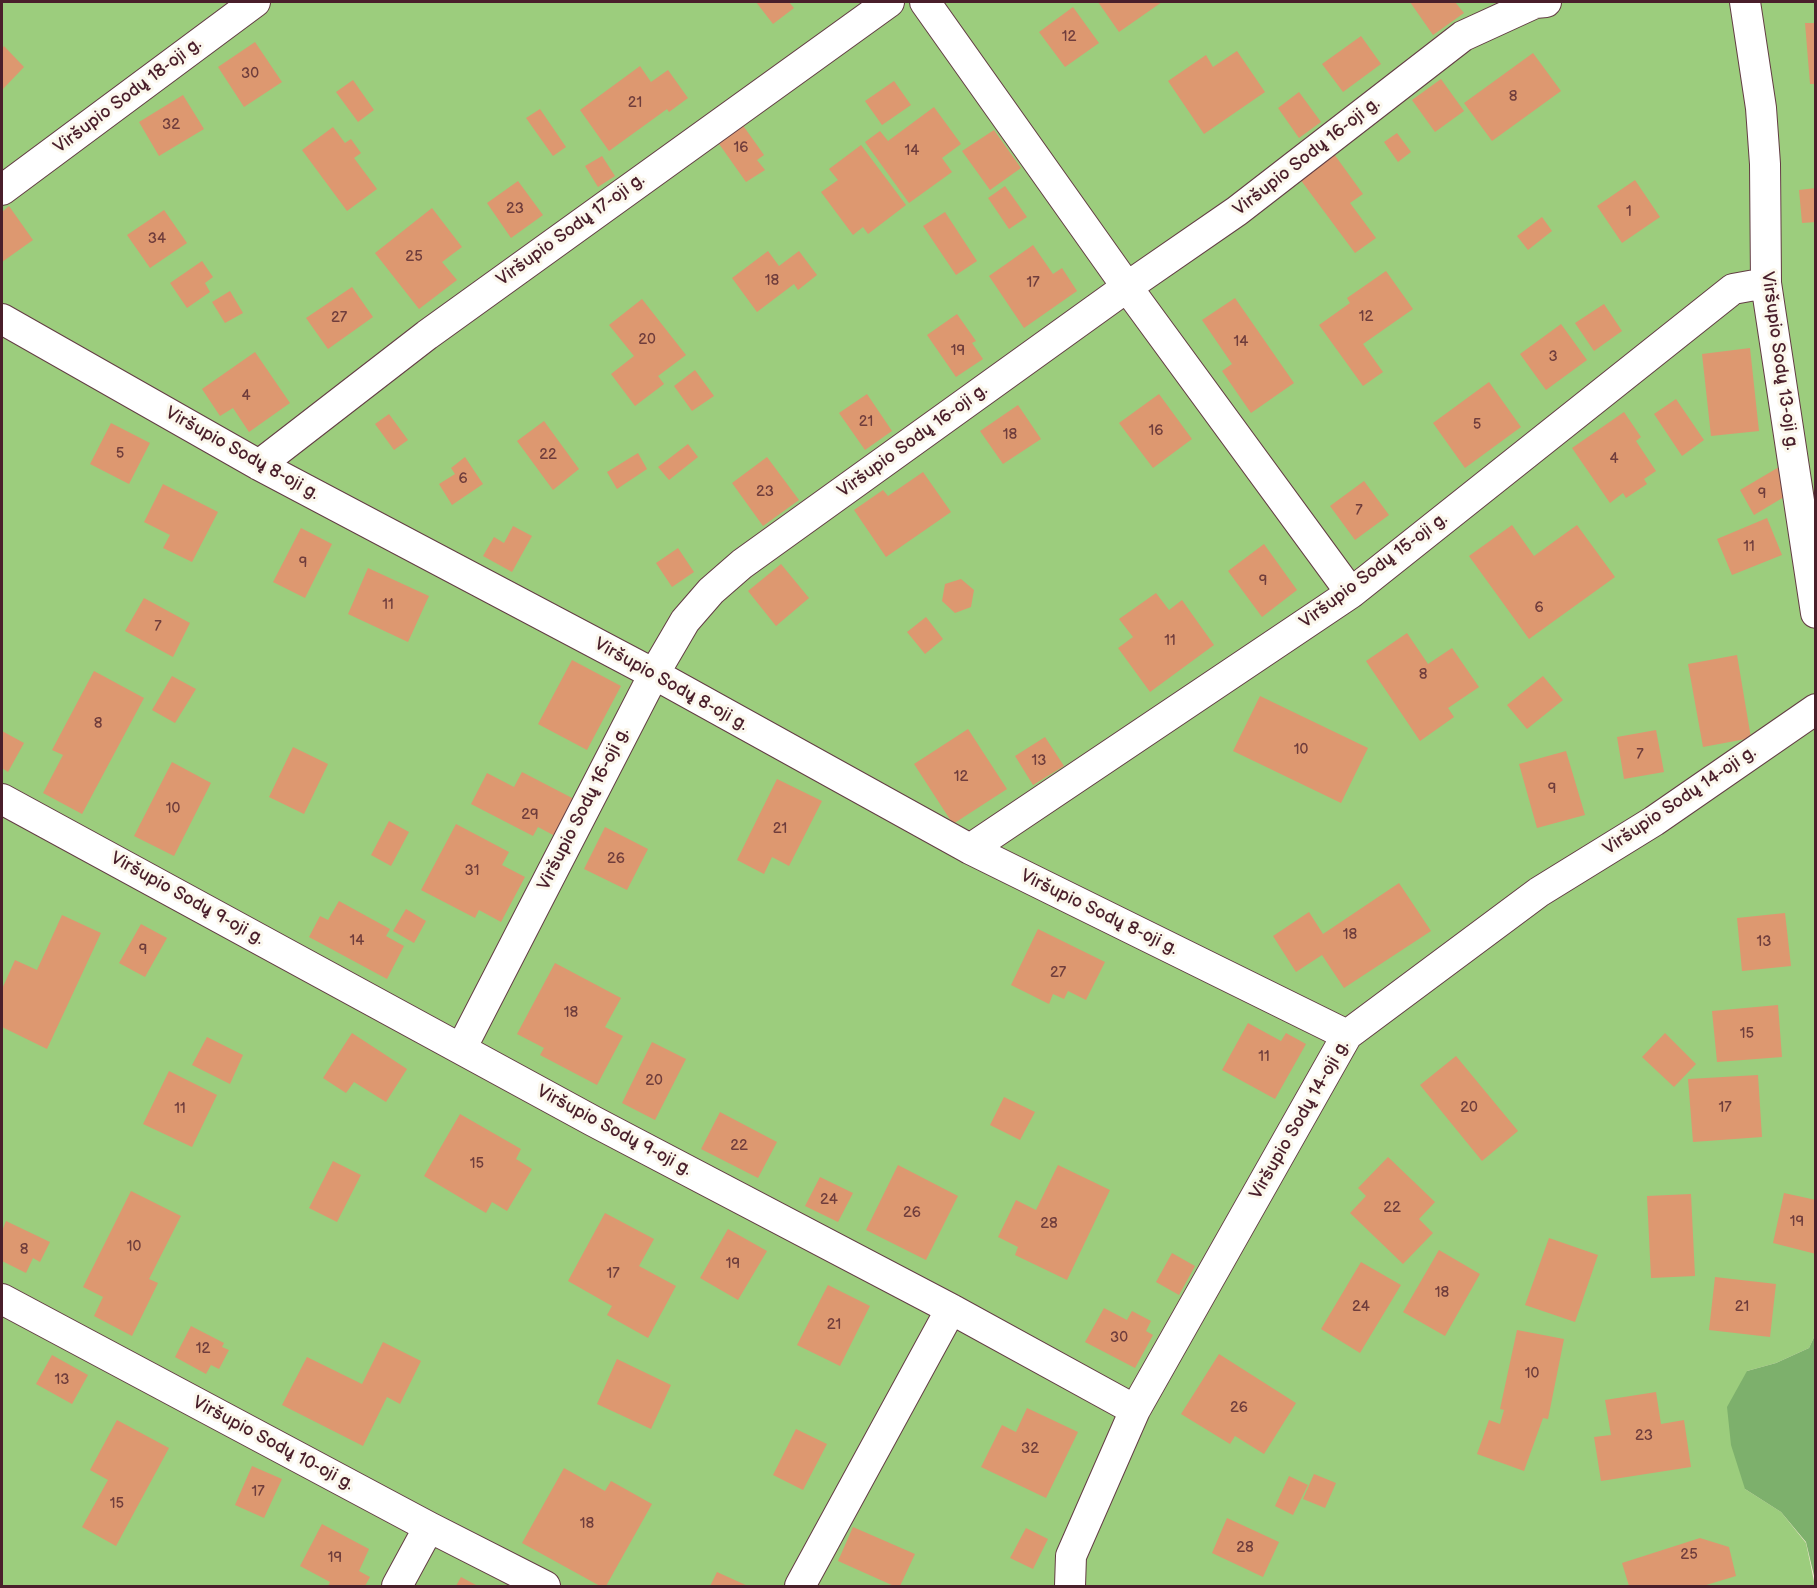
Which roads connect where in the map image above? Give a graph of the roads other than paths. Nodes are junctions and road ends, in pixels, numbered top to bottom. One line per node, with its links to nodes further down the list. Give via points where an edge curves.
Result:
1 (255, 2): 6 (street, Viršupio Sodų 18-oji g.)
2 (889, 2): 10 (street, Viršupio Sodų 17-oji g., via 427,335)
3 (925, 2): 8 (street)
4 (1546, 2): 8 (street, Viršupio Sodų 16-oji g., via 1535,3 1463,36 1237,211)
5 (1745, 2): 7 (street, Viršupio Sodų 13-oji g., via 1761,108)
6 (2, 190)
7 (1766, 282): 11 (street, Viršupio Sodų 15-oji g., via 1733,289); 12 (street, Viršupio Sodų 13-oji g.)
8 (1127, 287): 11 (street); 13 (street, Viršupio Sodų 16-oji g., via 742,564 685,621)
9 (2, 320): 10 (street, Viršupio Sodų 8-oji g.)
10 (259, 465): 13 (street, Viršupio Sodų 8-oji g.)
11 (1351, 593): 16 (street, Viršupio Sodų 15-oji g.)
12 (1815, 613)
13 (654, 674): 16 (street, Viršupio Sodų 8-oji g.); 18 (street, Viršupio Sodų 16-oji g.)
14 (1815, 709): 17 (street, Viršupio Sodų 14-oji g., via 1654,821 1539,892)
15 (2, 799): 18 (street, Viršupio Sodų 9-oji g.)
16 (970, 849): 17 (street, Viršupio Sodų 8-oji g.)
17 (1347, 1035): 21 (street, Viršupio Sodų 14-oji g.)
18 (461, 1049): 20 (street, Viršupio Sodų 9-oji g.)
19 (2, 1299): 22 (street, Viršupio Sodų 10-oji g.)
20 (951, 1309): 21 (street, Viršupio Sodų 9-oji g.); 25 (street)
21 (1135, 1410): 26 (street, Viršupio Sodų 14-oji g., via 1071,1556)
22 (429, 1527): 23 (street); 24 (street, Viršupio Sodų 10-oji g.)
23 (397, 1587)
24 (545, 1587)
25 (800, 1587)
26 (1071, 1587)

